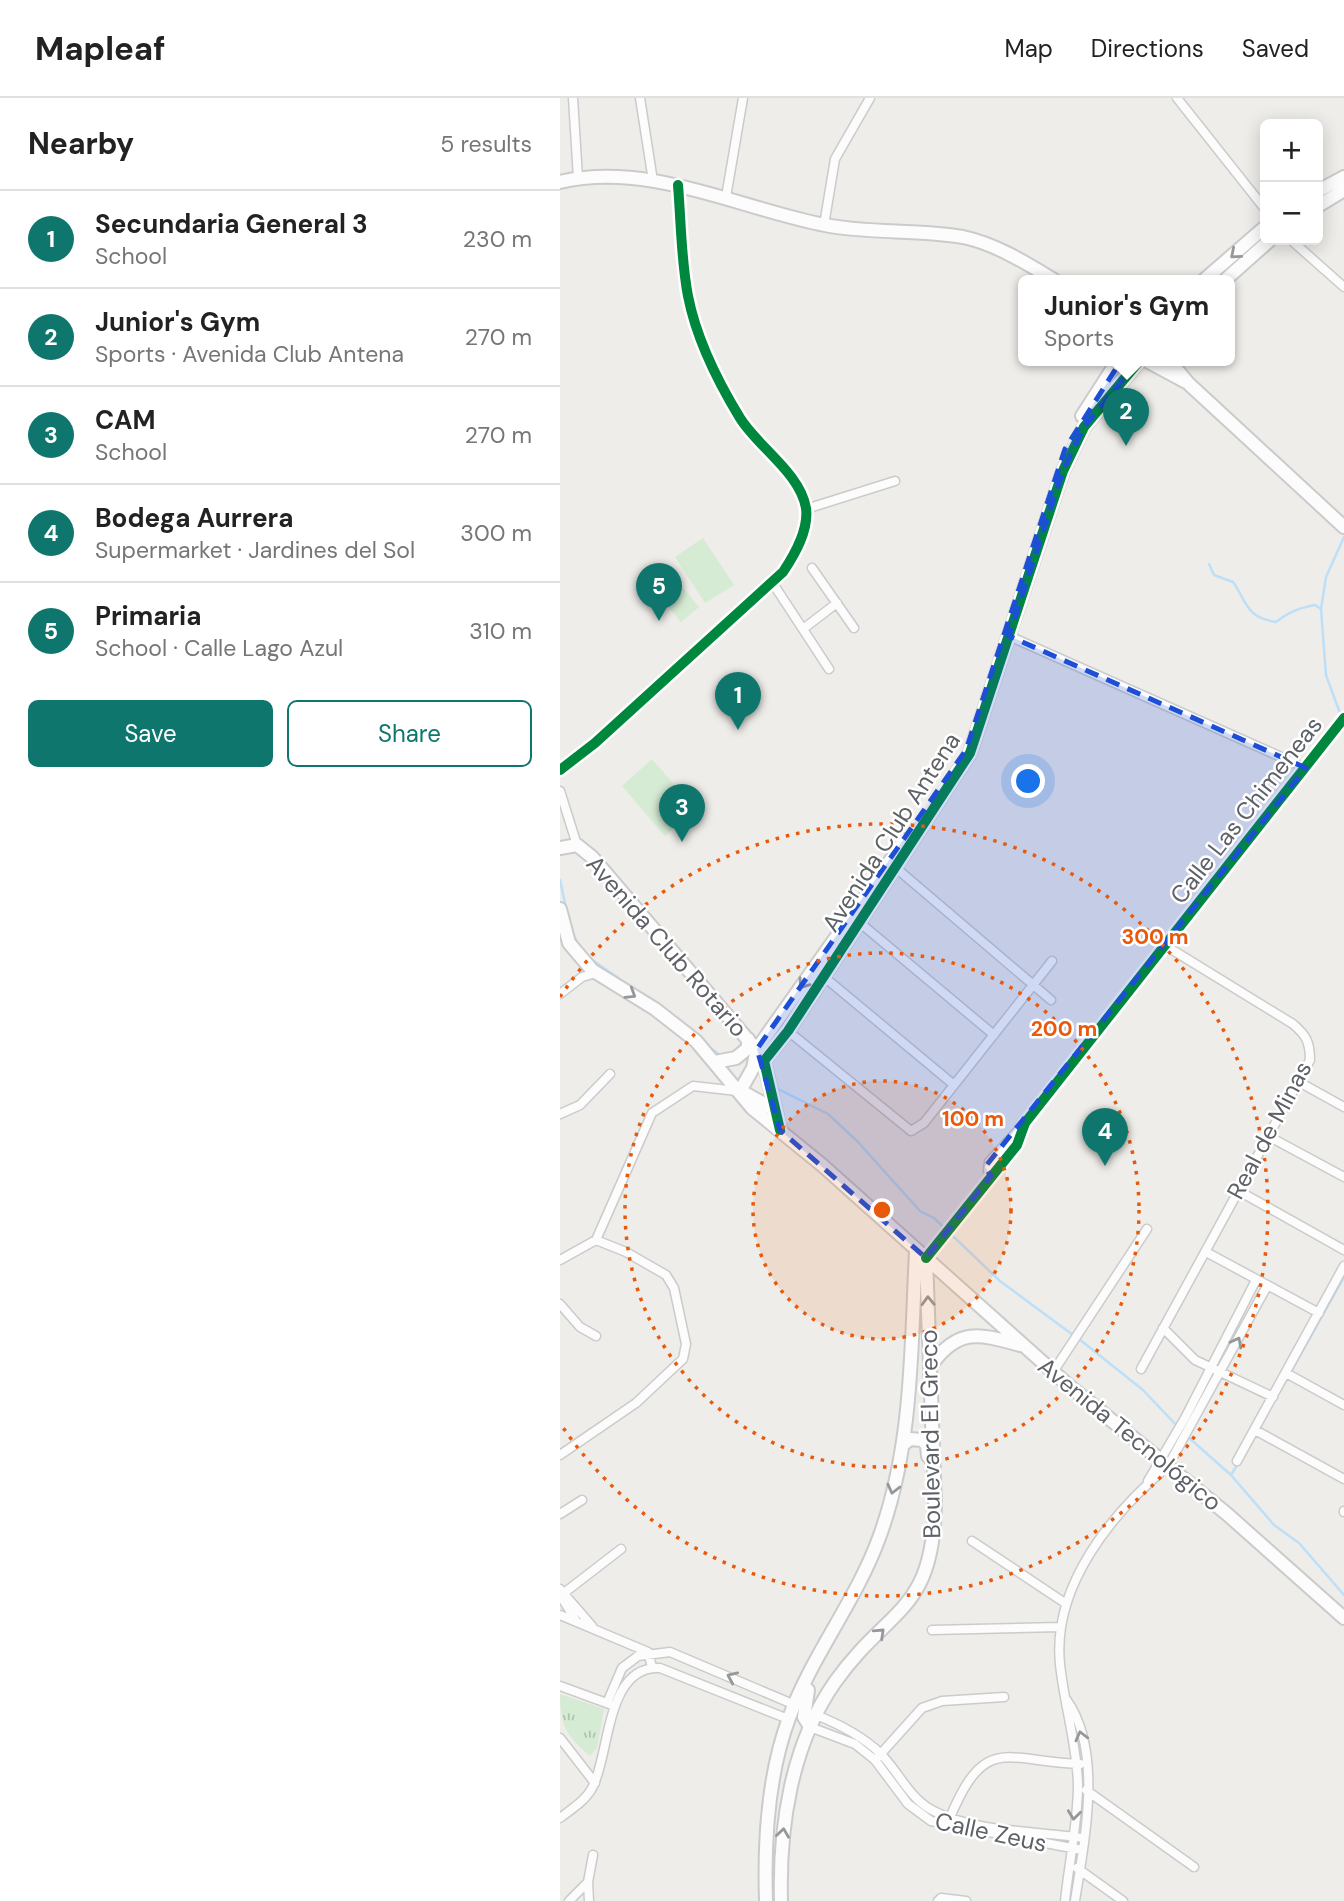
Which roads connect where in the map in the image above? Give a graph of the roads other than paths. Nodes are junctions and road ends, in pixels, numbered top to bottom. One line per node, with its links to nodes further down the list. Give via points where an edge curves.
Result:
1 (573, 98): 7 (street)
2 (640, 98): 8 (street)
3 (743, 98): 13 (street)
4 (870, 98): 16 (street, via 835,159)
5 (1177, 98): 14 (street)
6 (1344, 177): 11 (street)
7 (578, 178): 8 (street); 9 (street)
8 (653, 181): 10 (street)
9 (560, 182)
10 (678, 185): 13 (street); 30 (street, via 692,315 724,391 742,421 800,492)
11 (1323, 188)
12 (1344, 190): 15 (street)
13 (726, 197): 16 (street)
14 (1260, 203)
15 (1323, 203)
16 (824, 225): 20 (street, via 964,237)
17 (1260, 231): 21 (street, one-way to 21)
18 (1264, 245): 22 (street)
19 (1297, 245): 23 (street)
20 (1045, 275)
21 (1210, 275)
22 (1230, 275)
23 (1344, 287)
24 (1114, 366): 59 (street, Avenida Club Antena, one-way to 59, via 1065,449 966,750)
25 (1137, 366): 37 (street, Avenida Club Antena, via 1084,427 1063,471)
26 (1154, 366): 28 (street)
27 (1174, 366): 28 (street)
28 (1189, 384): 31 (street)
29 (895, 481): 30 (street)
30 (806, 509): 33 (street, via 797,550)
31 (1344, 527)
32 (812, 568): 34 (street)
33 (772, 582): 36 (street); 41 (street)
34 (837, 603): 35 (street); 36 (street)
35 (854, 628)
36 (803, 629): 38 (street)
37 (1009, 636): 40 (street); 45 (street, Avenida Club Antena, via 971,753)
38 (829, 669)
39 (1344, 718): 40 (street, Calle Las Chimeneas)
40 (1306, 768): 49 (street, Calle Las Chimeneas)
41 (560, 771)
42 (560, 791): 43 (street, Avenida Club Rotario)
43 (577, 845): 44 (street); 58 (street, Avenida Club Rotario)
44 (560, 848)
45 (896, 868): 47 (street, Avenida Club Antena); 53 (street)
46 (560, 909): 48 (street)
47 (859, 922): 52 (street, Avenida Club Antena); 57 (street)
48 (565, 946): 51 (street)
49 (1166, 946): 63 (street, Real de Minas, via 1305,1034 1310,1060); 77 (street, Calle Las Chimeneas, via 1025,1123 1017,1144 991,1177)
50 (1052, 961): 53 (street)
51 (597, 973): 54 (street, via 582,977); 60 (street, one-way to 60, via 675,1024)
52 (823, 976): 56 (street, Avenida Club Antena); 64 (street)
53 (1033, 985): 55 (street); 57 (street)
54 (560, 994)
55 (1051, 1000)
56 (788, 1031): 61 (street, Avenida Club Antena); 64 (street, via 911,1131 924,1123)
57 (994, 1035): 64 (street)
58 (748, 1038): 59 (street, Avenida Club Rotario); 60 (street, via 745,1052)
59 (757, 1049): 61 (street, Avenida Club Rotario)
60 (720, 1062): 61 (street, via 730,1068); 65 (street, Avenida Tecnológico)
61 (755, 1068): 65 (street, Avenida Club Antena); 67 (street)
62 (610, 1074): 68 (street, via 580,1104)
63 (1299, 1082): 66 (street); 70 (street, Real de Minas)
64 (954, 1085)
65 (740, 1091): 67 (street); 69 (street, Avenida Tecnológico, via 752,1108); 74 (street, via 693,1086 652,1113)
66 (1344, 1107)
67 (775, 1110): 69 (street)
68 (560, 1115)
69 (780, 1130): 77 (street, Avenida Tecnológico)
70 (1268, 1136): 71 (street); 72 (street, Real de Minas)
71 (1344, 1177)
72 (1237, 1190): 75 (street); 76 (street, Real de Minas)
73 (1147, 1229): 91 (street)
74 (596, 1240): 78 (street); 98 (street, via 666,1275 674,1288 686,1344 683,1359 636,1403)
75 (1344, 1250)
76 (1206, 1252): 80 (street); 84 (street, Real de Minas)
77 (921, 1254): 86 (street, Avenida Tecnológico); 88 (street, Boulevard El Greco, one-way to 77); 90 (street, Boulevard El Greco)
78 (560, 1260)
79 (1344, 1266): 83 (street)
80 (1256, 1280): 81 (street); 89 (street)
81 (1267, 1286): 83 (street); 93 (street, one-way to 81)
82 (560, 1304): 85 (street, via 580,1327)
83 (1319, 1313): 92 (street)
84 (1163, 1328): 87 (street, Real de Minas); 89 (street)
85 (596, 1336)
86 (1023, 1346): 88 (street, via 973,1335 951,1342); 91 (street, Avenida Tecnológico)
87 (1140, 1368)
88 (932, 1369): 90 (street); 102 (street, Boulevard El Greco)
89 (1210, 1370): 93 (street); 100 (street)
90 (910, 1371): 97 (street, Boulevard El Greco)
91 (1054, 1372): 100 (street, Avenida Tecnológico)
92 (1286, 1373): 94 (street); 95 (street)
93 (1220, 1374): 94 (street); 100 (street, via 1185,1439)
94 (1273, 1398): 96 (street)
95 (1344, 1405)
96 (1255, 1430): 99 (street); 101 (street)
97 (904, 1444): 102 (street, via 914,1438 925,1442); 115 (street, Boulevard El Greco, one-way to 115, via 880,1537)
98 (560, 1455)
99 (1237, 1461)
100 (1163, 1463): 108 (street, via 1110,1527); 110 (street, Avenida Tecnológico)
101 (1344, 1479)
102 (934, 1482): 124 (street, Boulevard El Greco, one-way to 102, via 853,1659 899,1615 920,1586 934,1538)
103 (582, 1500): 104 (street)
104 (560, 1514)
105 (972, 1541): 108 (street)
106 (621, 1549): 107 (street)
107 (561, 1592): 111 (street); 113 (street)
108 (1065, 1603): 112 (street)
109 (560, 1615): 111 (street)
110 (1344, 1618)
111 (576, 1620): 113 (street)
112 (1060, 1627): 114 (street); 120 (street)
113 (594, 1628): 116 (street)
114 (932, 1630)
115 (823, 1647): 122 (street, Boulevard El Greco); 124 (street, via 804,1699)
116 (648, 1653): 117 (street); 121 (street, via 622,1668); 122 (street, one-way to 116, via 685,1656)
117 (652, 1667): 121 (street, via 628,1680); 123 (street)
118 (560, 1686): 121 (street)
119 (1004, 1697): 127 (street, via 932,1703 922,1708)
120 (1066, 1699): 128 (street); 129 (street, one-way to 120, via 1077,1719)
121 (611, 1704): 130 (street)
122 (795, 1704): 123 (street, Boulevard El Greco)
123 (788, 1720): 126 (street, Boulevard El Greco)
124 (810, 1720): 126 (street); 127 (street, Calle Zeus); 149 (street, Boulevard El Greco, one-way to 124, via 784,1822)
125 (560, 1738): 130 (street)
126 (781, 1752): 148 (street, Boulevard El Greco, via 766,1833)
127 (878, 1757): 134 (street, Calle Zeus, via 918,1813)
128 (1077, 1764): 129 (street); 131 (street); 134 (street, via 994,1757 973,1777)
129 (1087, 1764): 132 (street)
130 (595, 1783): 133 (street, via 587,1796)
131 (1078, 1787): 132 (street); 136 (street, one-way to 136)
132 (1089, 1791): 137 (street); 143 (street)
133 (560, 1818)
134 (948, 1822): 135 (street, Calle Zeus); 138 (street, Calle Zeus)
135 (1013, 1828): 136 (street, Calle Zeus); 138 (street)
136 (1072, 1836): 137 (street, Calle Zeus); 139 (street)
137 (1083, 1838): 140 (street)
138 (1010, 1839): 139 (street, Calle Zeus)
139 (1070, 1849): 140 (street, Calle Zeus); 142 (street)
140 (1082, 1850): 144 (street)
141 (593, 1856): 145 (street)
142 (1069, 1863): 144 (street); 152 (street)
143 (1194, 1867)
144 (1080, 1869): 153 (street); 154 (street)
145 (587, 1882): 146 (street); 147 (street)
146 (569, 1901)
147 (589, 1901)
148 (766, 1901)
149 (781, 1901)
150 (938, 1901): 151 (street)
151 (965, 1901)
152 (1065, 1901)
153 (1074, 1901)
154 (1123, 1901)

